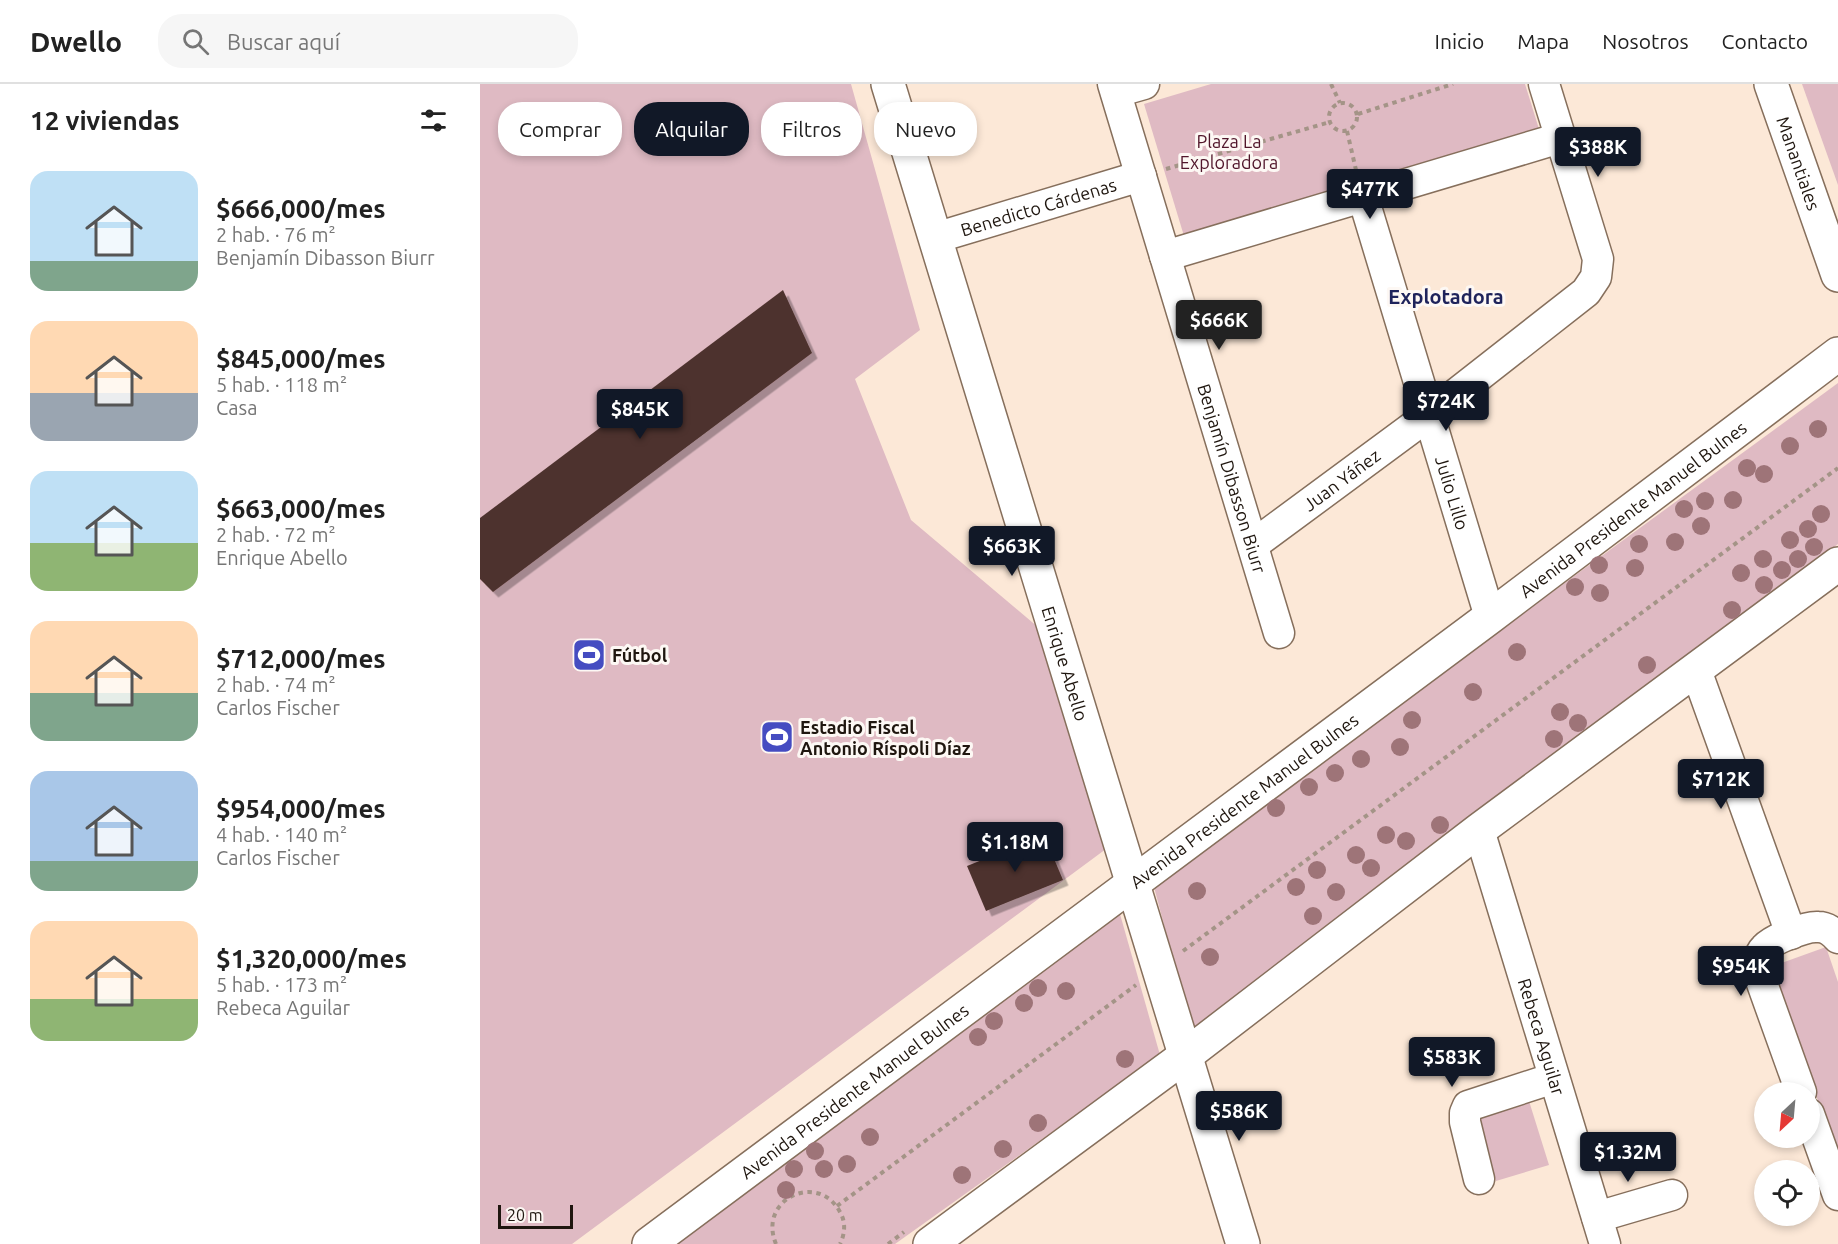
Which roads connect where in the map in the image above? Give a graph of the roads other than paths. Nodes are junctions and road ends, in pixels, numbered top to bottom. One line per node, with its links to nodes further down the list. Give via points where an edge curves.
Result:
1 (888, 84): 9 (main road, Enrique Abello)
2 (1144, 84): 5 (street)
3 (1544, 84): 6 (street)
4 (1771, 84): 11 (main road, Manantiales)
5 (1114, 88): 7 (street, Benjamín Dibasson Biurr)
6 (1560, 138): 8 (street); 13 (street, Juan Yáñez, via 1598,259 1596,277 1586,292)
7 (1141, 176): 9 (street, Benedicto Cárdenas); 10 (street, Benjamín Dibasson Biurr)
8 (1363, 197): 10 (street); 13 (street, Julio Lillo)
9 (935, 238): 20 (main road, Enrique Abello)
10 (1165, 256): 14 (street, Benjamín Dibasson Biurr)
11 (1838, 276)
12 (1838, 354): 16 (main road, Avenida Presidente Manuel Bulnes)
13 (1429, 415): 14 (street, Juan Yáñez); 16 (street, Julio Lillo)
14 (1253, 545): 17 (street, Benjamín Dibasson Biurr)
15 (1838, 564): 18 (main road)
16 (1490, 617): 20 (main road, Avenida Presidente Manuel Bulnes)
17 (1279, 633)
18 (1696, 670): 19 (main road); 21 (street)
19 (1479, 830): 23 (main road); 24 (street, Rebeca Aguilar)
20 (1133, 884): 23 (main road, Enrique Abello); 31 (main road, Avenida Presidente Manuel Bulnes)
21 (1791, 934): 22 (street, via 1815,926 1830,930); 25 (street, via 1767,946 1758,968)
22 (1838, 938)
23 (1185, 1056): 32 (main road); 33 (main road, Enrique Abello)
24 (1554, 1078): 27 (street, via 1468,1106 1465,1122); 30 (street, Rebeca Aguilar)
25 (1797, 1082)
26 (1820, 1144): 28 (street)
27 (1479, 1179)
28 (1838, 1194)
29 (1672, 1195): 30 (street)
30 (1601, 1230)
31 (649, 1244)
32 (930, 1244)
33 (1243, 1244)

